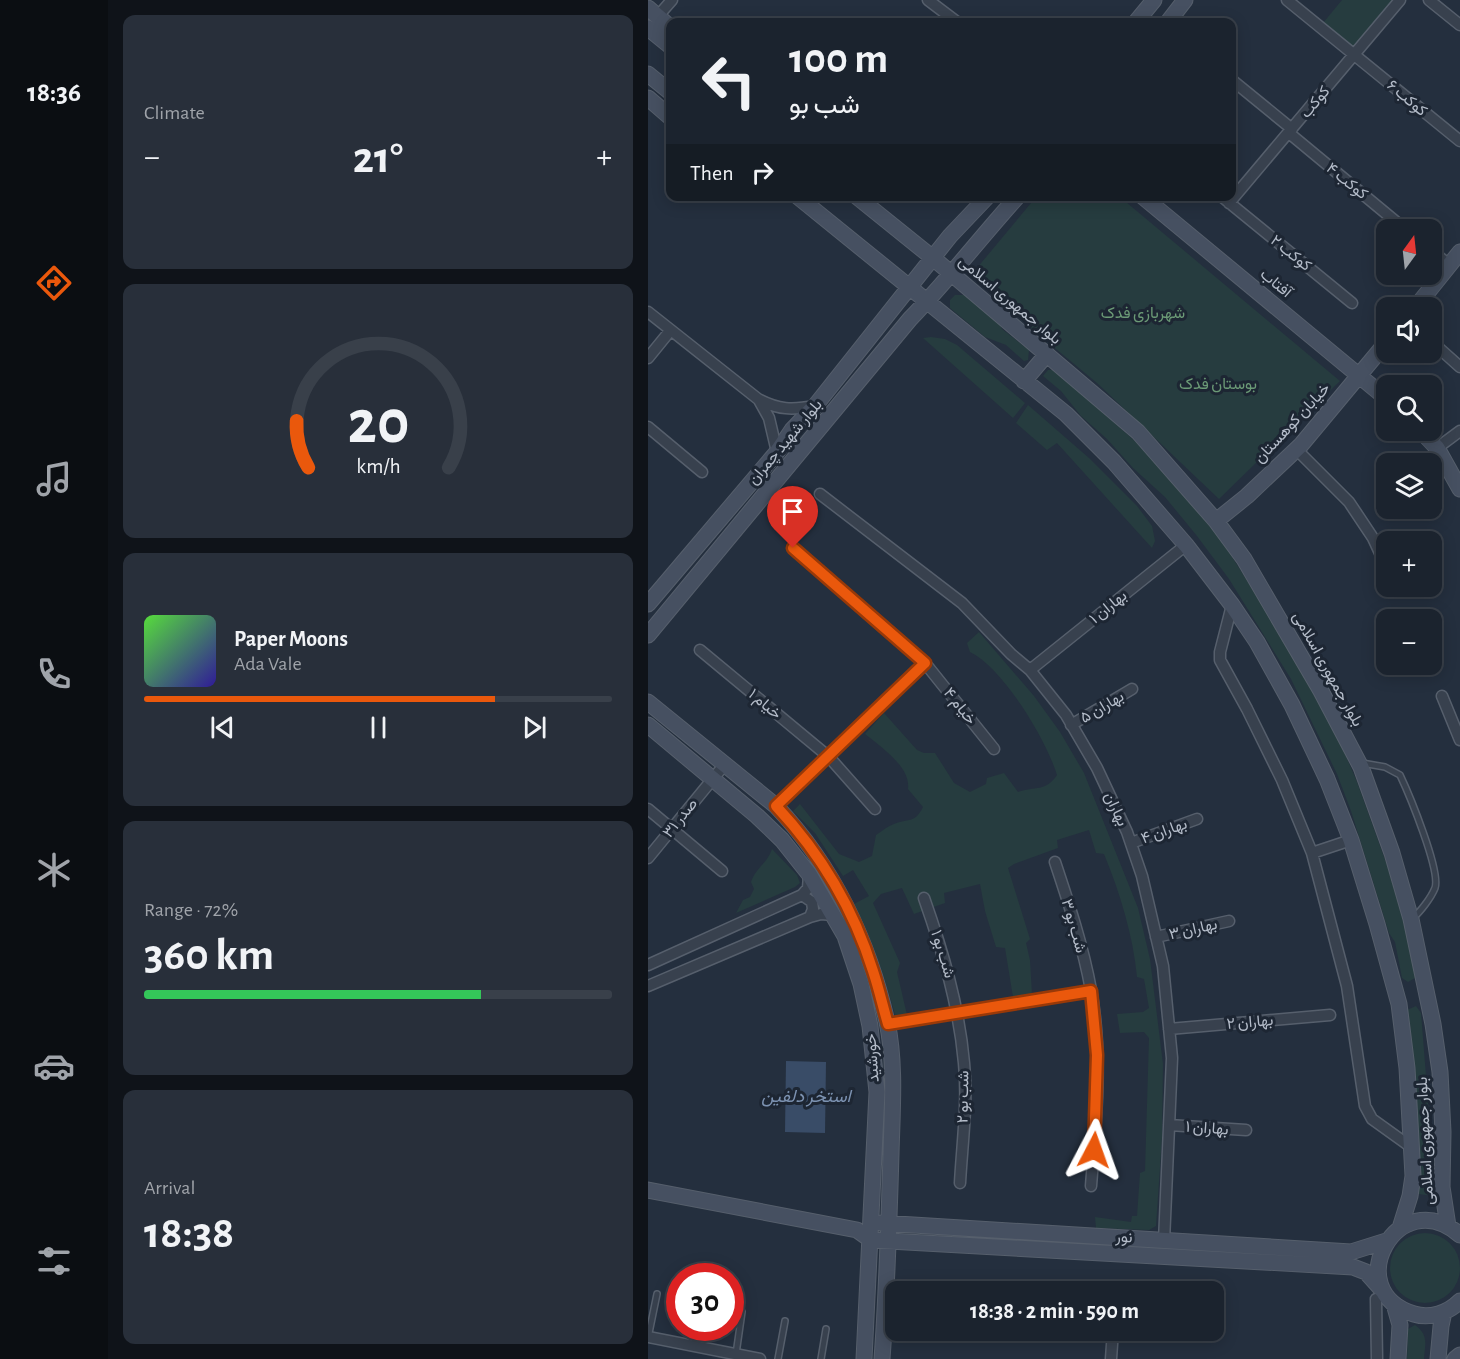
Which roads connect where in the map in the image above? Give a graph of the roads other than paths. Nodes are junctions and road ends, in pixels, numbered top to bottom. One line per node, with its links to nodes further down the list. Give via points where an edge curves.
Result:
1 (672, 0): 8 (street)
2 (928, 0): 9 (street)
3 (1154, 0): 10 (main road)
4 (1185, 0): 11 (main road)
5 (1287, 0): 15 (street, کوکب ۶)
6 (1400, 0): 15 (street, کوکب)
7 (1430, 0): 13 (street)
8 (651, 17): 12 (main road); 14 (main road)
9 (952, 18)
10 (1140, 18)
11 (1171, 18)
12 (666, 25)
13 (1460, 25)
14 (666, 40)
15 (1355, 54): 21 (street, کوکب); 22 (street, کوکب ۶)
16 (648, 74): 18 (main road)
17 (1236, 84): 21 (street, کوکب ۴)
18 (666, 89)
19 (648, 98): 20 (main road)
20 (666, 114)
21 (1290, 131): 23 (street, کوکب); 32 (street, کوکب ۴)
22 (1460, 141)
23 (1236, 188)
24 (797, 201): 31 (main road)
25 (803, 201): 31 (main road)
26 (862, 201): 34 (main road, بلوار جمهوری اسلامی)
27 (983, 201): 34 (main road, بلوار شهید چمران)
28 (1014, 201): 37 (main road, بلوار شهید چمران)
29 (1148, 201): 49 (main road, آفتاب)
30 (1226, 201): 41 (street, کوکب ۲)
31 (815, 211): 38 (main road, بلوار جمهوری اسلامی)
32 (1393, 219)
33 (1460, 252): 36 (main road)
34 (933, 258): 37 (main road, بلوار جمهوری اسلامی); 38 (main road, بلوار شهید چمران)
35 (1442, 259): 36 (street)
36 (1449, 265): 39 (main road)
37 (952, 274): 40 (main road, بلوار شهید چمران); 45 (main road, بلوار جمهوری اسلامی)
38 (909, 287): 40 (main road, بلوار جمهوری اسلامی); 53 (main road, بلوار شهید چمران)
39 (1424, 297)
40 (927, 301): 50 (main road, بلوار جمهوری اسلامی); 69 (main road, بلوار شهید چمران)
41 (1353, 303)
42 (648, 312): 43 (street)
43 (670, 331): 47 (street); 52 (street)
44 (1442, 351): 48 (street)
45 (1047, 354): 50 (main road); 63 (main road, بلوار جمهوری اسلامی, via 1138,432)
46 (1376, 355): 49 (main road, خیابان کوهستان)
47 (648, 358)
48 (1460, 367)
49 (1358, 377): 51 (main road, آفتاب); 58 (main road, خیابان کوهستان)
50 (1024, 381): 64 (main road, بلوار جمهوری اسلامی, via 1066,414 1114,462)
51 (1376, 390)
52 (758, 399): 53 (street, via 773,407); 59 (street, via 769,418)
53 (814, 406): 59 (main road, بلوار شهید چمران)
54 (648, 427): 60 (street)
55 (1460, 431): 57 (street)
56 (1430, 441): 57 (main road)
57 (1437, 448): 61 (main road)
58 (1296, 449): 63 (main road, خیابان کوهستان); 65 (street, via 1349,502)
59 (777, 452): 67 (main road, بلوار شهید چمران)
60 (702, 472)
61 (1460, 489)
62 (820, 494): 72 (street, بهاران, via 962,603)
63 (1216, 520): 81 (main road, بلوار جمهوری اسلامی, via 1249,568)
64 (1186, 545): 68 (main road, بلوار جمهوری اسلامی); 72 (street, بهاران ۱)
65 (1376, 546)
66 (793, 548): 71 (street, خیام ۴)
67 (648, 604)
68 (1232, 605): 89 (main road, بلوار جمهوری اسلامی, via 1292,705); 91 (street, via 1220,660 1282,780)
69 (648, 635)
70 (700, 650): 80 (street, خیام ۱)
71 (925, 663): 79 (street, خیام ۴); 80 (street)
72 (1030, 670): 77 (street, بهاران)
73 (1132, 689): 77 (street, بهاران ۵)
74 (1442, 696): 78 (street)
75 (648, 702): 82 (main road, خورشید)
76 (648, 725): 83 (main road, خورشید)
77 (1071, 725): 90 (street, بهاران)
78 (1460, 740)
79 (994, 749)
80 (829, 757): 84 (street); 86 (street, خیام ۱)
81 (1359, 763): 100 (main road, بلوار جمهوری اسلامی); 100 (lane, via 1385,767 1401,775 1428,848 1435,888)
82 (725, 764): 83 (street, صدر ۳۱); 84 (main road, خورشید)
83 (712, 778): 88 (street, صدر ۳۱); 95 (main road, خورشید, via 782,840)
84 (776, 806): 108 (main road, خورشید, via 813,849 838,891 857,928)
85 (648, 809): 88 (street)
86 (875, 809)
87 (1197, 819): 90 (street, بهاران ۴)
88 (672, 829): 92 (street, صدر ۳۱); 94 (street)
89 (1351, 840): 91 (street); 112 (main road, بلوار جمهوری اسلامی, via 1399,1004)
90 (1131, 843): 102 (street, بهاران)
91 (1312, 852): 112 (street, via 1347,986 1365,1106 1372,1119)
92 (648, 858)
93 (1054, 862): 105 (street, شب بو ۳)
94 (722, 872)
95 (809, 874): 96 (street, via 808,888); 98 (main road, خورشید)
96 (802, 896): 99 (street, via 812,902); 103 (street)
97 (924, 898): 106 (street, شب بو ۱)
98 (833, 915): 99 (street); 116 (main road, خورشید, via 845,936 861,984 874,1056 877,1092)
99 (810, 917): 104 (street)
100 (1411, 919): 120 (main road, بلوار جمهوری اسلامی, via 1440,1072 1442,1187)
101 (1229, 921): 102 (street, بهاران ۳)
102 (1156, 937): 109 (street, بهاران)
103 (648, 965)
104 (648, 986)
105 (1091, 991): 106 (street); 114 (street, شب بو ۳, via 1097,1055)
106 (958, 1012): 108 (street); 113 (street, شب بو ۲, via 965,1066)
107 (1330, 1015): 109 (street, بهاران ۲)
108 (888, 1024): 117 (main road, خورشید, via 892,1092)
109 (1169, 1029): 110 (street, بهاران)
110 (1169, 1125): 111 (street, بهاران ۱); 122 (street, بهاران)
111 (1246, 1130)
112 (1411, 1147): 118 (main road, بلوار جمهوری اسلامی, via 1413,1176)
113 (960, 1183)
114 (1091, 1186)
115 (648, 1190): 119 (main road, نور)
116 (872, 1222): 117 (main road, نور); 119 (main road); 121 (main road, خورشید)
117 (889, 1223): 122 (main road, نور); 124 (main road, خورشید)
118 (1400, 1228): 120 (main road, via 1424,1221 1437,1222); 123 (main road)
119 (857, 1230): 121 (main road, نور)
120 (1454, 1231)
121 (871, 1240): 124 (main road, نور); 141 (main road, خورشید)
122 (1164, 1241): 123 (main road, نور, via 1351,1252)
123 (1386, 1241): 126 (main road, via 1378,1266)
124 (890, 1242): 126 (main road, نور, via 1353,1267 1366,1272); 142 (main road, خورشید)
125 (657, 1294): 131 (lane)
126 (1379, 1295): 127 (main road, نور); 144 (street)
127 (1394, 1304): 128 (main road, via 1418,1316 1431,1316); 145 (main road, via 1400,1326)
128 (1455, 1307): 146 (main road, via 1441,1326)
129 (785, 1321): 139 (lane)
130 (826, 1329): 140 (lane)
131 (648, 1337): 135 (street)
132 (695, 1341): 135 (lane)
133 (738, 1341): 136 (lane)
134 (1112, 1341): 143 (street)
135 (694, 1346): 136 (street)
136 (736, 1354): 138 (street)
137 (1460, 1355): 147 (main road)
138 (760, 1359)
139 (778, 1359)
140 (821, 1359)
141 (864, 1359)
142 (882, 1359)
143 (1111, 1359)
144 (1377, 1359)
145 (1398, 1359)
146 (1438, 1359)
147 (1455, 1359)

